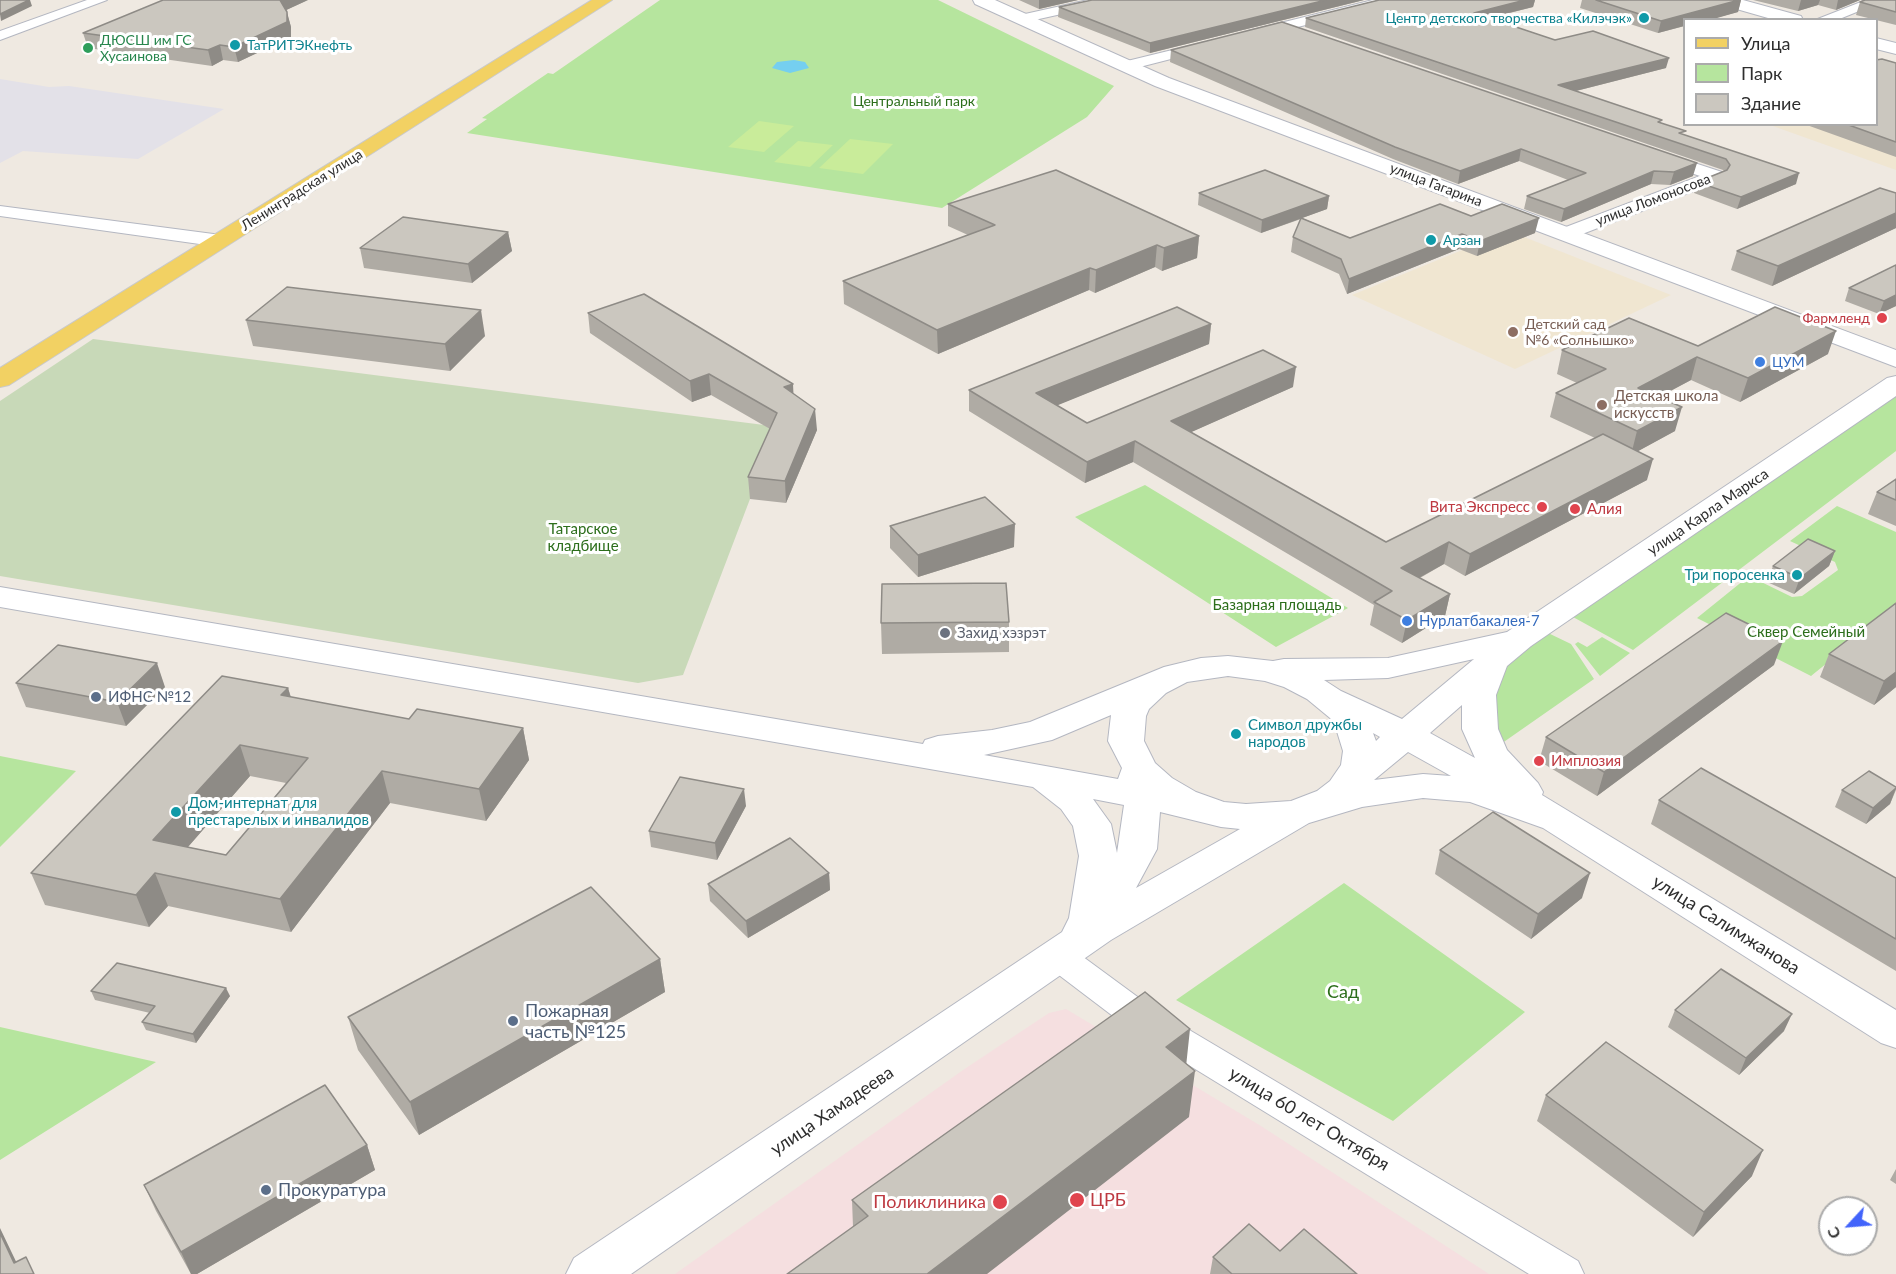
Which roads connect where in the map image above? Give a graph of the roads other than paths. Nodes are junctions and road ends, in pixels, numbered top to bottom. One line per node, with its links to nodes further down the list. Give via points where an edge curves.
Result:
1 (100, 0): 12 (street)
2 (604, 0): 22 (main road, Ленинградская улица)
3 (981, 0): 10 (street, улица Гагарина)
4 (1106, 0): 10 (street)
5 (1390, 0): 11 (street)
6 (1725, 0): 8 (street)
7 (1879, 0): 9 (street)
8 (1788, 18)
9 (1828, 18)
10 (1021, 19): 18 (street, улица Гагарина)
11 (1283, 27): 13 (street); 14 (street)
12 (2, 32)
13 (1237, 38)
14 (1316, 38)
15 (1214, 44): 18 (street)
16 (1878, 44): 17 (street)
17 (1896, 49)
18 (1124, 66): 21 (street, улица Гагарина)
19 (1649, 153): 21 (street, улица Ломоносова, via 1716,176)
20 (0, 211): 22 (street)
21 (1564, 234): 23 (street, улица Гагарина)
22 (221, 241): 24 (main road, Ленинградская улица)
23 (1896, 359)
24 (0, 379)
25 (1896, 384): 27 (street, улица Карла Маркса)
26 (0, 597): 33 (street)
27 (1506, 649): 28 (street, улица Карла Маркса, via 1388,668); 31 (street, улица Карла Маркса); 39 (street, via 1479,695 1480,729 1498,764)
28 (1257, 669): 29 (street, via 1201,668); 30 (street, via 1296,680)
29 (1154, 685): 32 (street, via 1134,704 1127,722); 33 (street, via 1039,732 992,742)
30 (1329, 699): 31 (street); 35 (street, via 1342,710 1358,737 1361,752)
31 (1404, 734): 35 (street, улица Карла Маркса); 39 (street)
32 (1126, 741): 36 (street, улица Хамадеева); 37 (street, via 1149,779 1170,795)
33 (891, 752): 34 (street)
34 (1039, 776): 36 (street); 40 (street, via 1074,800 1092,824 1098,856)
35 (1353, 779): 38 (street, via 1330,800)
36 (1143, 797): 37 (street); 40 (street, улица Хамадеева, via 1138,849 1118,885)
37 (1197, 807): 38 (street, via 1246,817)
38 (1296, 814): 39 (street, via 1359,795 1423,786 1470,790); 40 (street, улица Хамадеева)
39 (1556, 819): 41 (street, улица Салимжанова)
40 (1073, 941): 42 (street, улица Хамадеева); 43 (street, улица 60 лет Октября, via 1142,1019)
41 (1896, 1031)
42 (591, 1274)
43 (1564, 1274)

